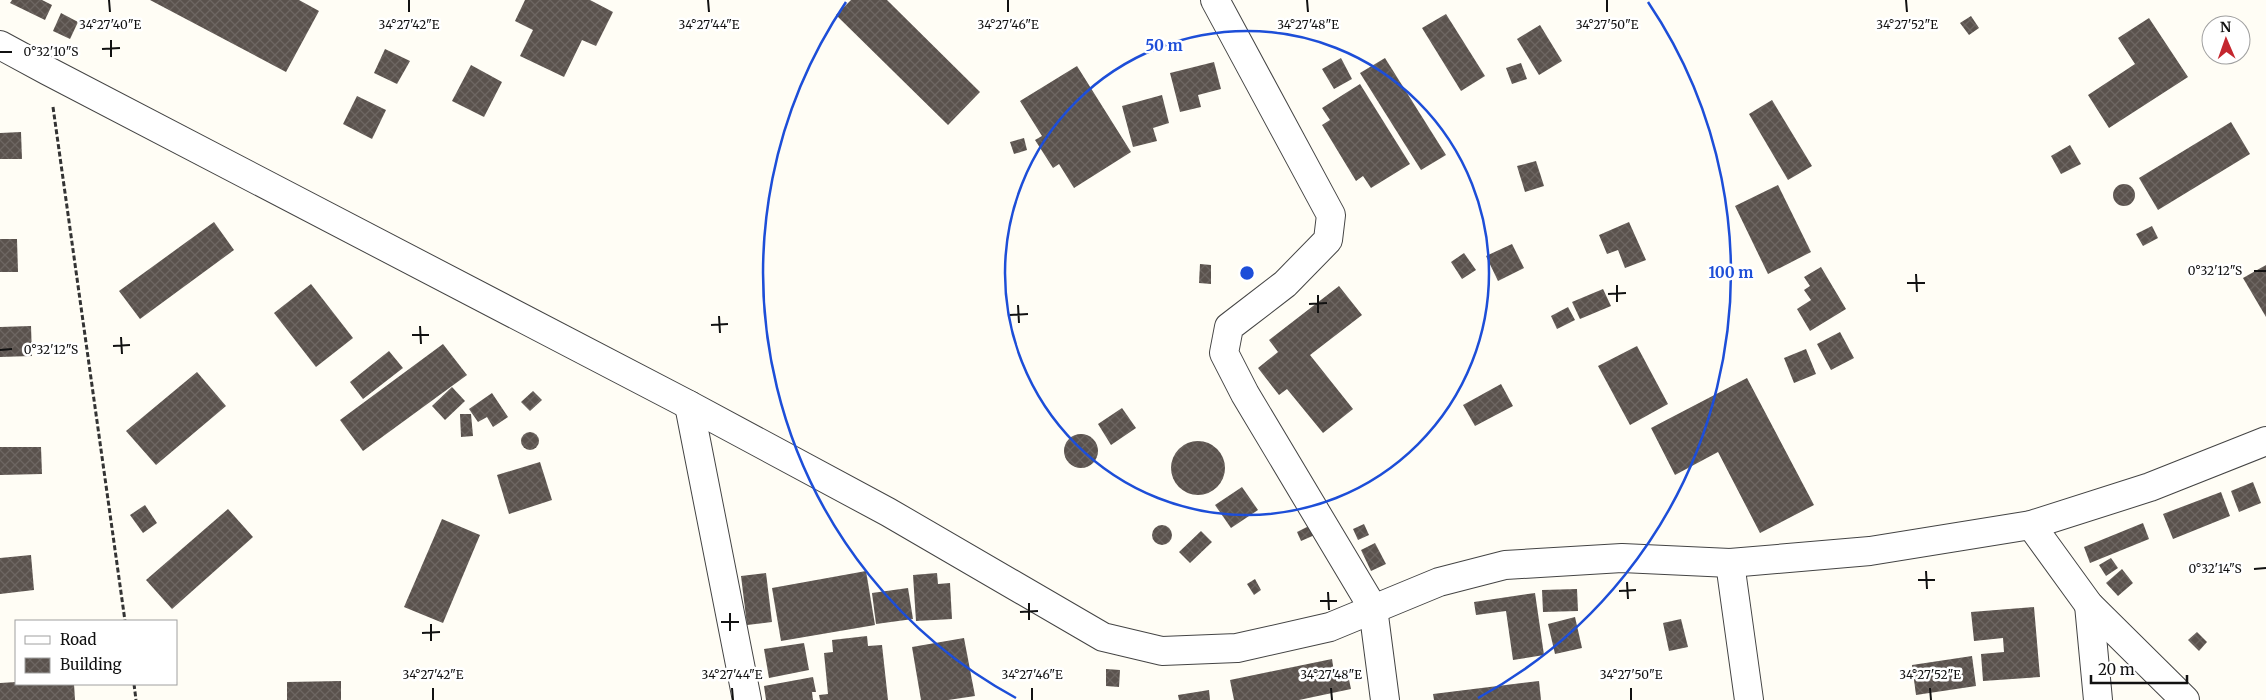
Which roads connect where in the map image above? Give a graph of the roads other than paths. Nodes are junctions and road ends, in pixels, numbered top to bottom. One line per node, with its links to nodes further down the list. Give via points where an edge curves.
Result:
1 (1215, 0): 8 (street, via 1331,215 1328,240 1285,284 1228,327 1224,353 1245,394)
2 (0, 44): 3 (street, via 48,72)
3 (689, 405): 8 (street, via 888,512 1103,636 1162,651 1237,648 1330,627); 9 (street)
4 (2266, 441): 5 (street, via 2150,487)
5 (2031, 525): 6 (street, via 1870,551); 7 (street)
6 (1730, 563): 8 (street, via 1622,558 1505,565 1439,582); 11 (street)
7 (2089, 605): 12 (street); 13 (street)
8 (1373, 608): 10 (street)
9 (747, 700)
10 (1385, 700)
11 (1749, 700)
12 (2098, 700)
13 (2185, 700)

